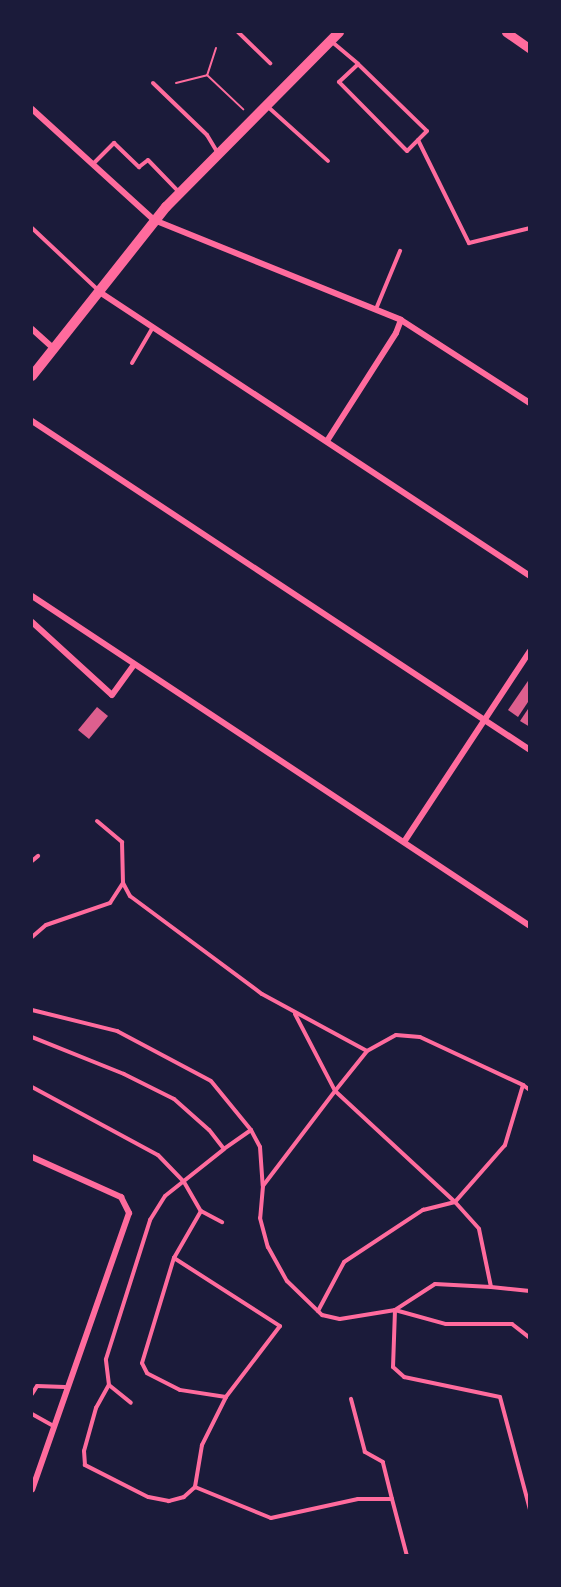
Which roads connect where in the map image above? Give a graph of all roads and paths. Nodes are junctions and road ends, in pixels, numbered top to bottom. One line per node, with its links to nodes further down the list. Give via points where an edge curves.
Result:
1 (238, 32): 7 (lane)
2 (339, 32): 4 (main road)
3 (506, 32): 6 (street)
4 (330, 41): 8 (lane); 12 (main road)
5 (216, 48): 9 (path)
6 (530, 49)
7 (270, 63)
8 (358, 64): 15 (lane, via 427,131); 15 (lane, via 339,82 407,151)
9 (207, 75): 11 (path); 14 (path)
10 (153, 83): 16 (lane, via 207,135)
11 (176, 83)
12 (267, 105): 16 (main road); 17 (lane)
13 (32, 109): 18 (street)
14 (243, 109)
15 (418, 140): 22 (lane, via 469,243)
16 (219, 153): 19 (main road)
17 (328, 160)
18 (92, 164): 19 (lane, via 114,142 140,167 148,160); 20 (street)
19 (180, 193): 20 (main road)
20 (154, 220): 24 (main road); 25 (street)
21 (32, 228): 24 (lane)
22 (530, 228)
23 (400, 251): 25 (lane)
24 (98, 291): 27 (street); 29 (main road)
25 (376, 309): 26 (street)
26 (401, 320): 33 (street); 35 (street)
27 (153, 326): 30 (lane); 35 (street)
28 (32, 329): 29 (street)
29 (53, 348): 31 (main road)
30 (132, 363)
31 (32, 376)
32 (530, 393): 33 (street)
33 (527, 401)
34 (32, 421): 41 (street)
35 (327, 441): 36 (street)
36 (530, 576)
37 (32, 596): 40 (street)
38 (32, 622): 40 (street, via 112,696)
39 (530, 651): 41 (street)
40 (134, 664): 44 (street)
41 (483, 719): 42 (street); 44 (street)
42 (530, 750)
43 (97, 821): 47 (lane, via 122,842)
44 (404, 842): 48 (street)
45 (38, 856): 46 (lane)
46 (32, 861)
47 (123, 883): 49 (lane, via 110,903 45,925); 51 (lane, via 130,896 154,915)
48 (530, 926)
49 (32, 937)
50 (32, 1010): 58 (lane, via 117,1031 211,1081)
51 (294, 1014): 53 (lane); 57 (lane)
52 (32, 1037): 59 (lane, via 174,1099)
53 (367, 1051): 54 (lane, via 396,1035 420,1037); 57 (lane)
54 (523, 1085): 56 (lane); 63 (lane, via 505,1145)
55 (32, 1087): 61 (lane, via 59,1098 158,1155)
56 (530, 1090)
57 (335, 1091): 62 (lane); 63 (lane)
58 (251, 1130): 59 (lane); 62 (lane, via 260,1147)
59 (224, 1149): 61 (lane)
60 (32, 1157): 73 (street, via 115,1194 128,1206 127,1220)
61 (184, 1182): 64 (lane); 72 (lane, via 165,1196 150,1220 106,1359)
62 (263, 1186): 70 (lane, via 260,1218 268,1247 287,1281)
63 (455, 1202): 67 (lane, via 479,1229); 70 (lane, via 423,1210 344,1262)
64 (201, 1211): 65 (lane); 66 (lane)
65 (222, 1222)
66 (174, 1258): 75 (lane, via 142,1362 147,1374 180,1390); 75 (lane, via 280,1326)
67 (491, 1287): 68 (lane); 69 (lane, via 435,1284)
68 (530, 1291)
69 (395, 1310): 70 (lane, via 339,1318); 71 (lane, via 446,1324 512,1324); 83 (lane, via 393,1367 404,1377 500,1397)
70 (318, 1311)
71 (530, 1338)
72 (109, 1385): 77 (lane); 80 (lane, via 89,1429 85,1465 148,1497 169,1501 184,1497)
73 (65, 1387): 74 (lane, via 37,1386); 79 (street)
74 (32, 1394)
75 (226, 1397): 80 (lane, via 202,1445)
76 (351, 1399): 82 (lane, via 365,1452 382,1462)
77 (131, 1403)
78 (32, 1414): 79 (lane)
79 (52, 1425): 81 (street)
80 (195, 1487): 82 (lane, via 271,1518 358,1499)
81 (32, 1490)
82 (392, 1499): 84 (lane)
83 (530, 1510)
84 (407, 1556)

